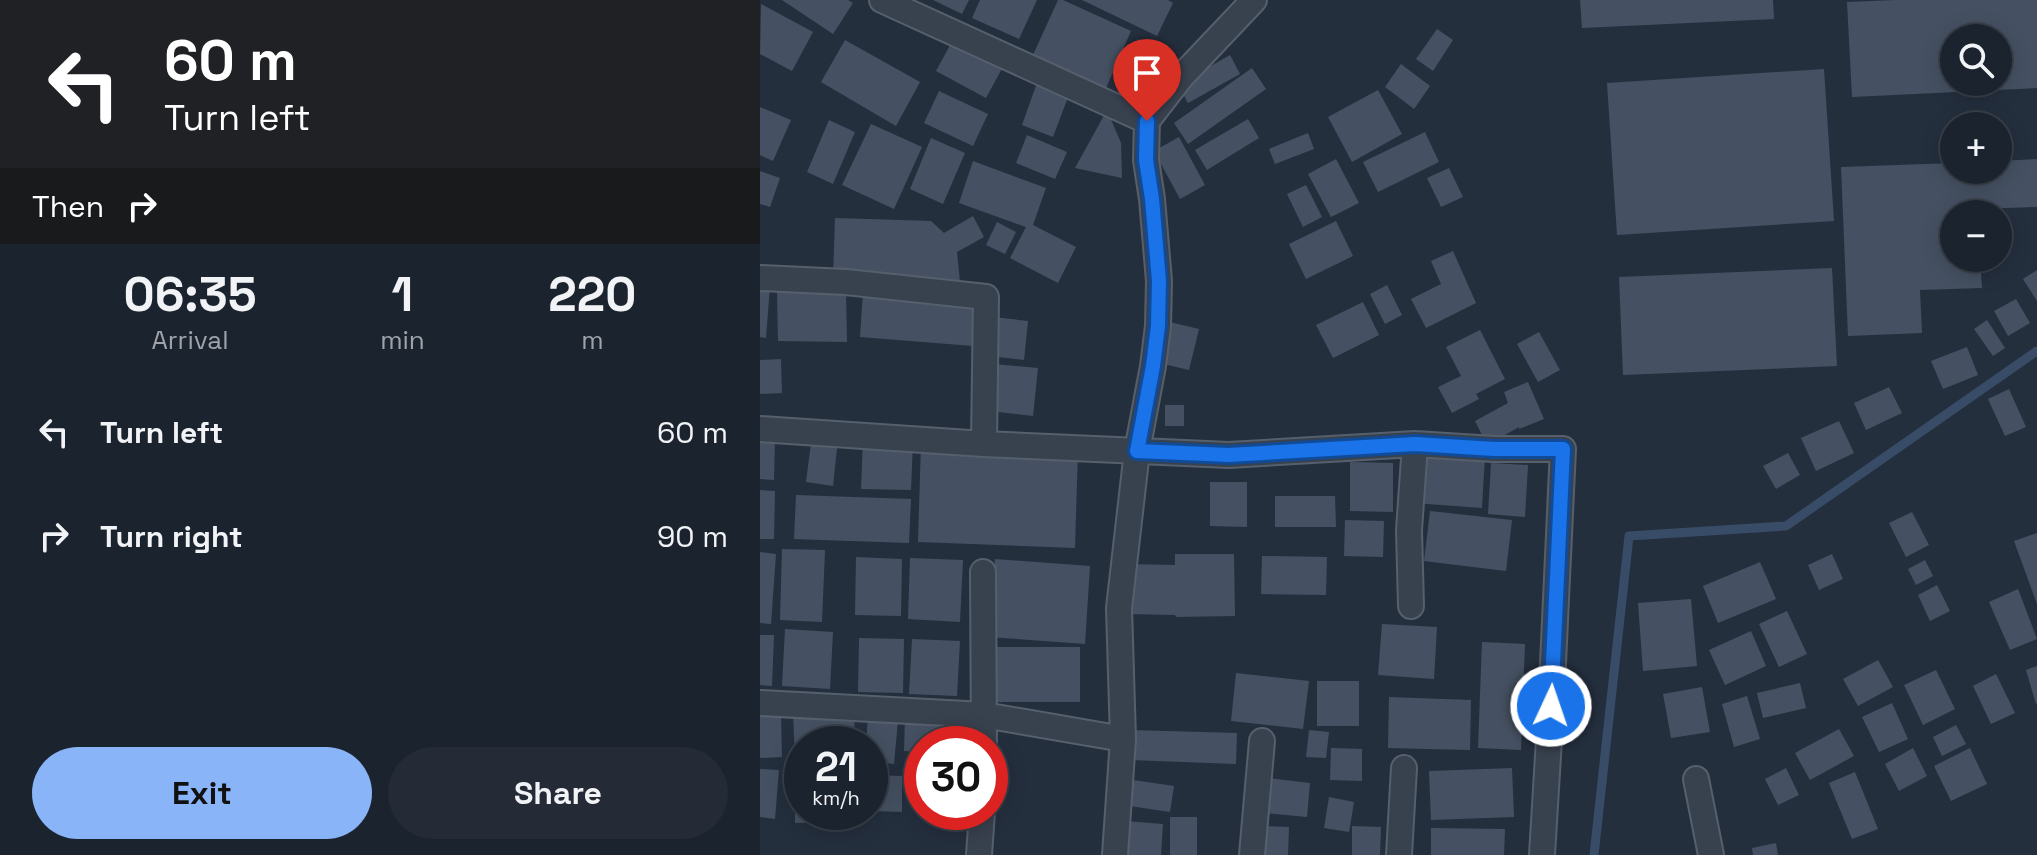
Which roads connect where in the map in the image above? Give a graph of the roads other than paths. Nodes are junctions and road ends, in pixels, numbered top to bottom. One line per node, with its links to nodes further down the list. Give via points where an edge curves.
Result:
1 (882, 0): 3 (street)
2 (1254, 0): 3 (street)
3 (1147, 121): 8 (street, via 1158,326)
4 (760, 278): 6 (street, via 986,297)
5 (760, 429): 6 (street)
6 (984, 444): 8 (street)
7 (1415, 444): 8 (street, via 1229,455); 10 (street); 23 (street, via 1563,449)
8 (1137, 451): 14 (street, via 1119,608)
9 (983, 572): 12 (street)
10 (1411, 606)
11 (760, 703): 12 (street)
12 (984, 715): 13 (street); 14 (street)
13 (984, 726)
14 (1123, 739): 20 (street)
15 (1262, 741): 21 (street)
16 (1404, 768): 22 (street)
17 (1696, 779): 24 (street)
18 (981, 830): 19 (street)
19 (979, 855)
20 (1115, 855)
21 (1252, 855)
22 (1399, 855)
23 (1542, 855)
24 (1711, 855)

